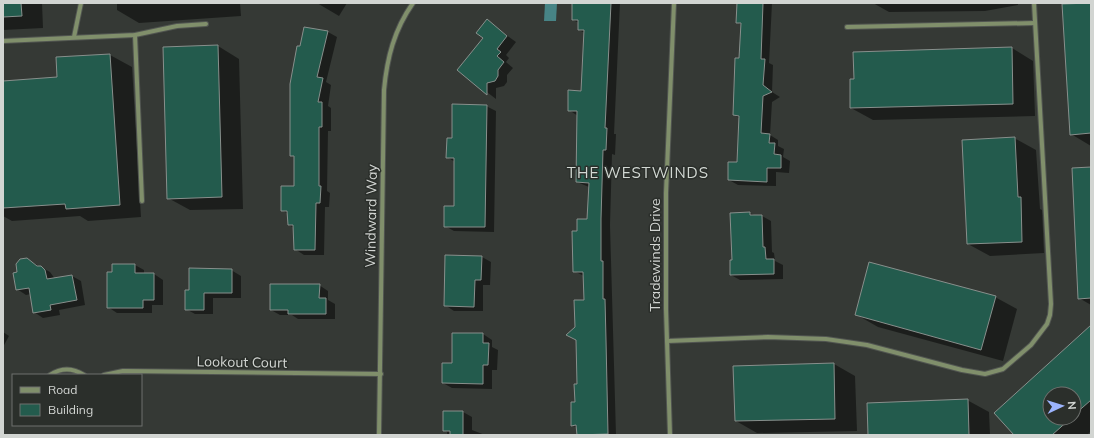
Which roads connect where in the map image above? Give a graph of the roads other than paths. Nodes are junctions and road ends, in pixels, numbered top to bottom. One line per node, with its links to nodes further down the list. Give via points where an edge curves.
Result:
1 (81, 3): 9 (street)
2 (413, 3): 16 (street, Windward Way, via 394,37 389,52 385,84)
3 (674, 3): 12 (street, Tradewinds Drive, via 666,193)
4 (1034, 3): 5 (street)
5 (1035, 23): 7 (street); 12 (street, via 1051,304 1044,330 1010,364 995,373 976,373 867,345 826,339 768,337)
6 (206, 24): 8 (street, via 177,26)
7 (847, 27)
8 (135, 35): 9 (street); 11 (street)
9 (74, 36): 10 (street)
10 (3, 41)
11 (142, 201)
12 (667, 341): 18 (street, Tradewinds Drive)
13 (52, 374): 14 (street, via 62,369 70,369)
14 (82, 374)
15 (109, 374): 16 (street, Lookout Court, via 123,371)
16 (381, 374): 17 (street, Windward Way)
17 (379, 435)
18 (670, 435)

